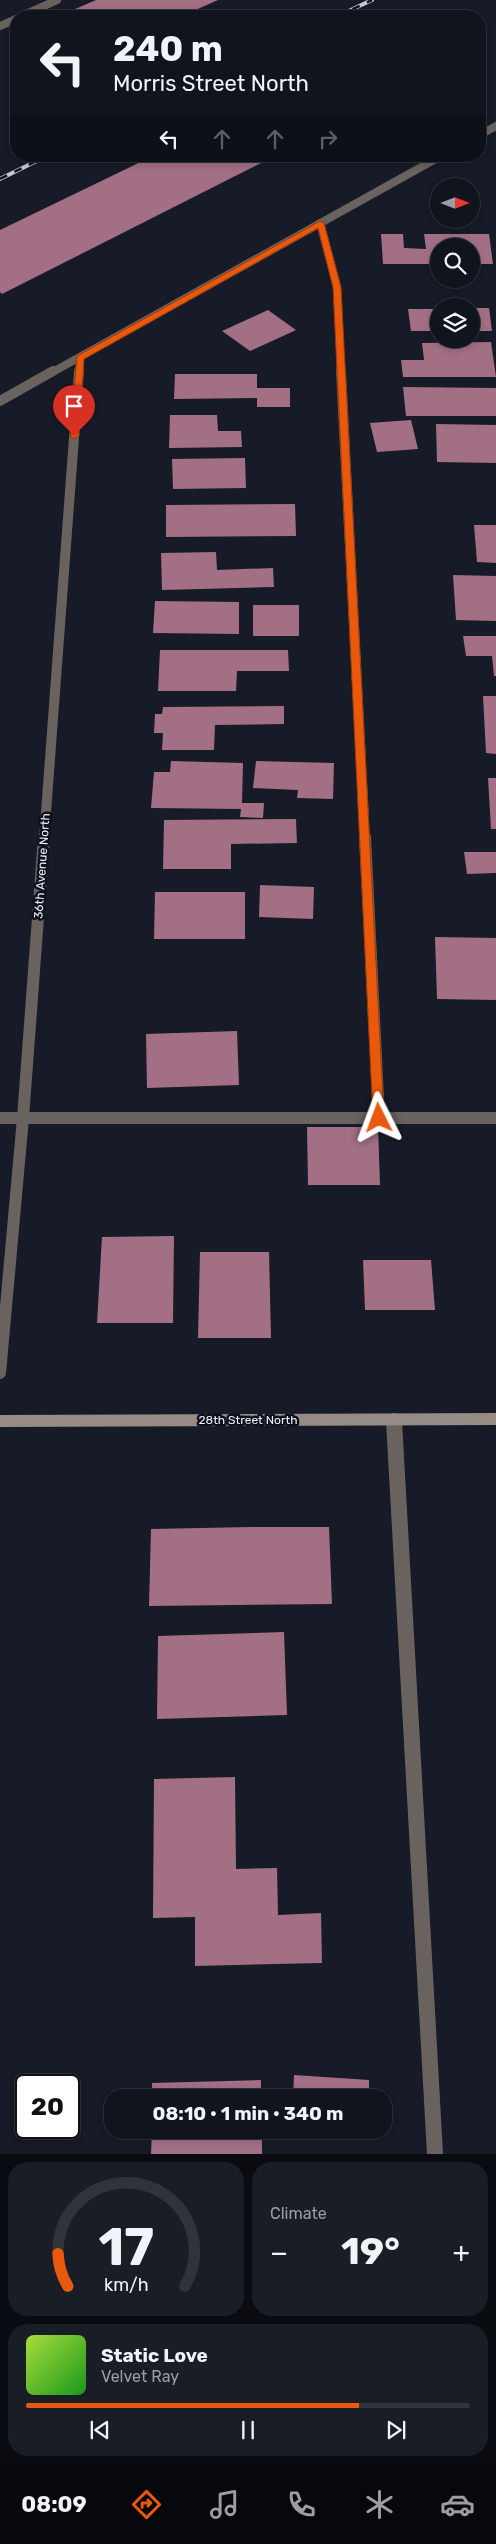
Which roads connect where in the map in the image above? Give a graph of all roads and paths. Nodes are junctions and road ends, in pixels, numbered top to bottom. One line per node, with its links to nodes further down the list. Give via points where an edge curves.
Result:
1 (57, 0): 2 (street)
2 (35, 10)
3 (430, 162): 4 (street)
4 (320, 223): 5 (street); 9 (street, via 337,287)
5 (80, 358): 6 (street); 8 (street, 36th Avenue North)
6 (0, 401)
7 (0, 1118): 8 (street)
8 (23, 1118): 9 (street); 11 (street, 36th Avenue North)
9 (379, 1118): 10 (street)
10 (496, 1118)
11 (0, 1373)
12 (394, 1419): 13 (street, 28th Street North); 14 (street, 28th Street North); 15 (street)
13 (496, 1419)
14 (0, 1421)
15 (435, 2154)

